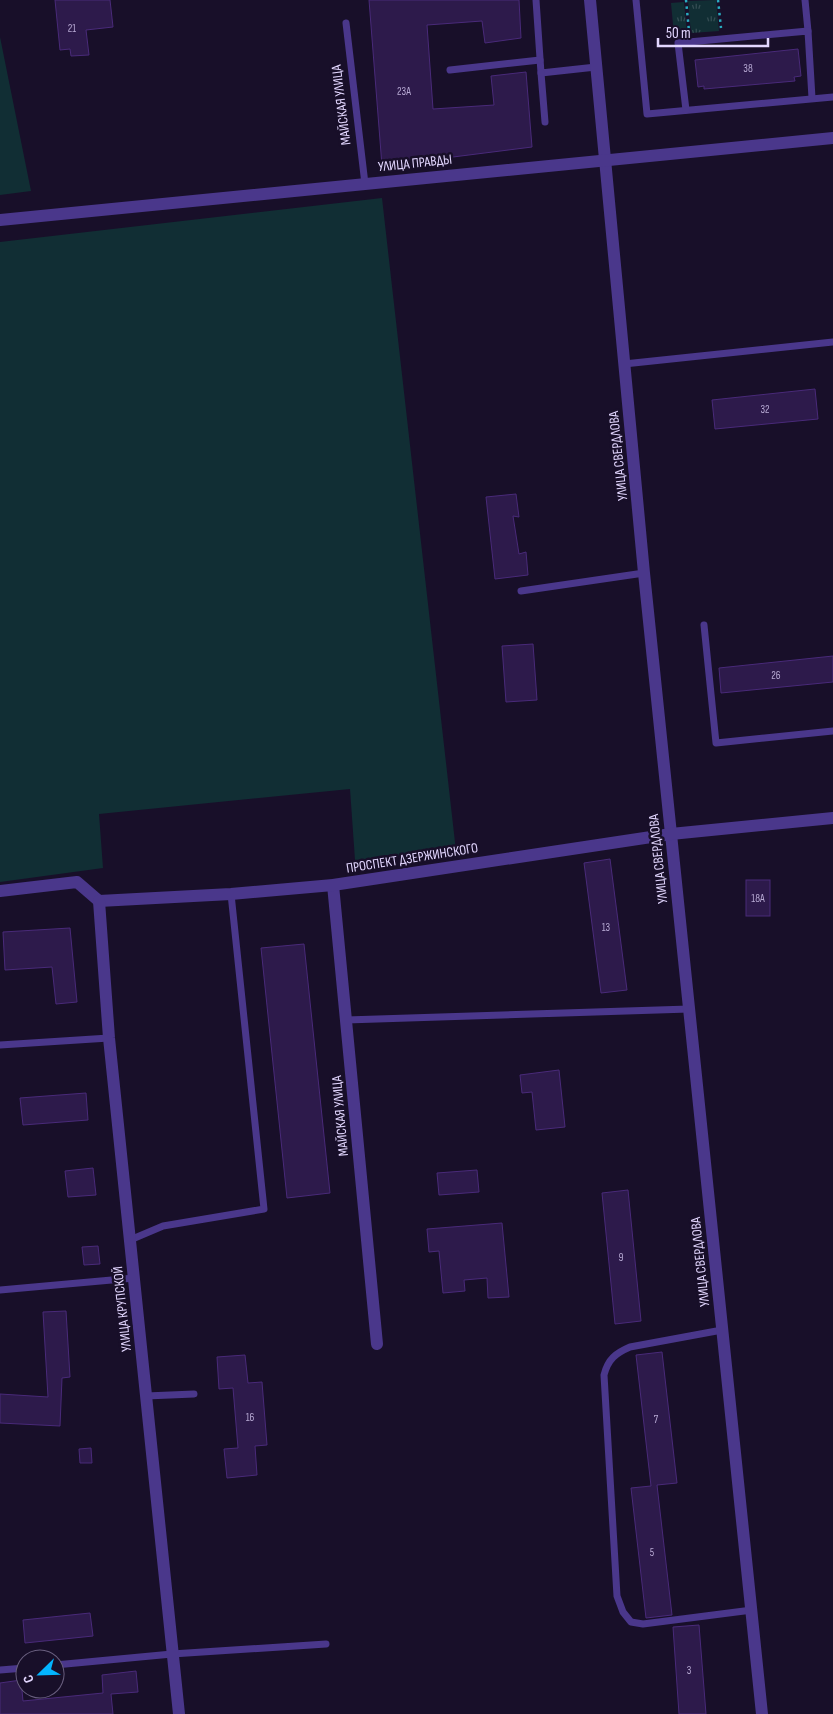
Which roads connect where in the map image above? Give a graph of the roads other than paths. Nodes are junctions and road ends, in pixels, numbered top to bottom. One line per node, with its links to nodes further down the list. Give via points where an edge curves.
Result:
1 (536, 0): 7 (lane)
2 (590, 0): 8 (street, УЛИЦА СВЕРДЛОВА)
3 (636, 0): 13 (lane, via 647,114)
4 (805, 0): 6 (lane)
5 (346, 23): 17 (lane, МАЙСКАЯ УЛИЦА)
6 (808, 31): 12 (lane); 13 (lane, via 678,43)
7 (540, 60): 9 (lane); 10 (lane)
8 (596, 68): 10 (lane); 16 (street, УЛИЦА СВЕРДЛОВА)
9 (450, 70)
10 (541, 73): 14 (lane)
11 (833, 96): 12 (lane)
12 (812, 98): 13 (lane)
13 (686, 110)
14 (545, 122)
15 (833, 138): 16 (street, УЛИЦА ПРАВДЫ)
16 (605, 159): 17 (street, УЛИЦА ПРАВДЫ); 20 (street, УЛИЦА СВЕРДЛОВА)
17 (365, 184): 18 (street, УЛИЦА ПРАВДЫ)
18 (0, 220)
19 (833, 342): 20 (lane)
20 (624, 364): 21 (street, УЛИЦА СВЕРДЛОВА)
21 (644, 572): 22 (lane); 26 (street, УЛИЦА СВЕРДЛОВА)
22 (521, 591)
23 (704, 625): 24 (lane, via 716,743)
24 (833, 731)
25 (833, 818): 26 (street, ПРОСПЕКТ ДЗЕРЖИНСКОГО)
26 (671, 834): 27 (street, ПРОСПЕКТ ДЗЕРЖИНСКОГО); 31 (street, УЛИЦА СВЕРДЛОВА)
27 (333, 885): 29 (street, ПРОСПЕКТ ДЗЕРЖИНСКОГО); 32 (street, МАЙСКАЯ УЛИЦА)
28 (0, 891): 30 (street, via 77,882)
29 (231, 894): 30 (street, ПРОСПЕКТ ДЗЕРЖИНСКОГО); 35 (lane, via 264,1209 163,1226)
30 (99, 900): 33 (street, УЛИЦА КРУПСКОЙ)
31 (689, 1009): 32 (lane); 38 (street, УЛИЦА СВЕРДЛОВА)
32 (346, 1020): 39 (street, МАЙСКАЯ УЛИЦА)
33 (109, 1038): 34 (lane); 35 (street, УЛИЦА КРУПСКОЙ)
34 (0, 1045)
35 (130, 1240): 36 (street, УЛИЦА КРУПСКОЙ)
36 (134, 1278): 37 (lane); 41 (street, УЛИЦА КРУПСКОЙ)
37 (0, 1290)
38 (722, 1330): 42 (street, УЛИЦА СВЕРДЛОВА); 42 (lane, via 630,1346 607,1363 604,1375 617,1596 631,1622 643,1624)
39 (377, 1344)
40 (194, 1394): 41 (lane)
41 (146, 1396): 44 (street, УЛИЦА КРУПСКОЙ)
42 (752, 1610): 49 (street, УЛИЦА СВЕРДЛОВА)
43 (326, 1644): 44 (lane)
44 (172, 1654): 45 (lane); 48 (street, УЛИЦА КРУПСКОЙ)
45 (65, 1664)
46 (15, 1669): 47 (lane)
47 (0, 1670)
48 (179, 1714)
49 (762, 1714)

